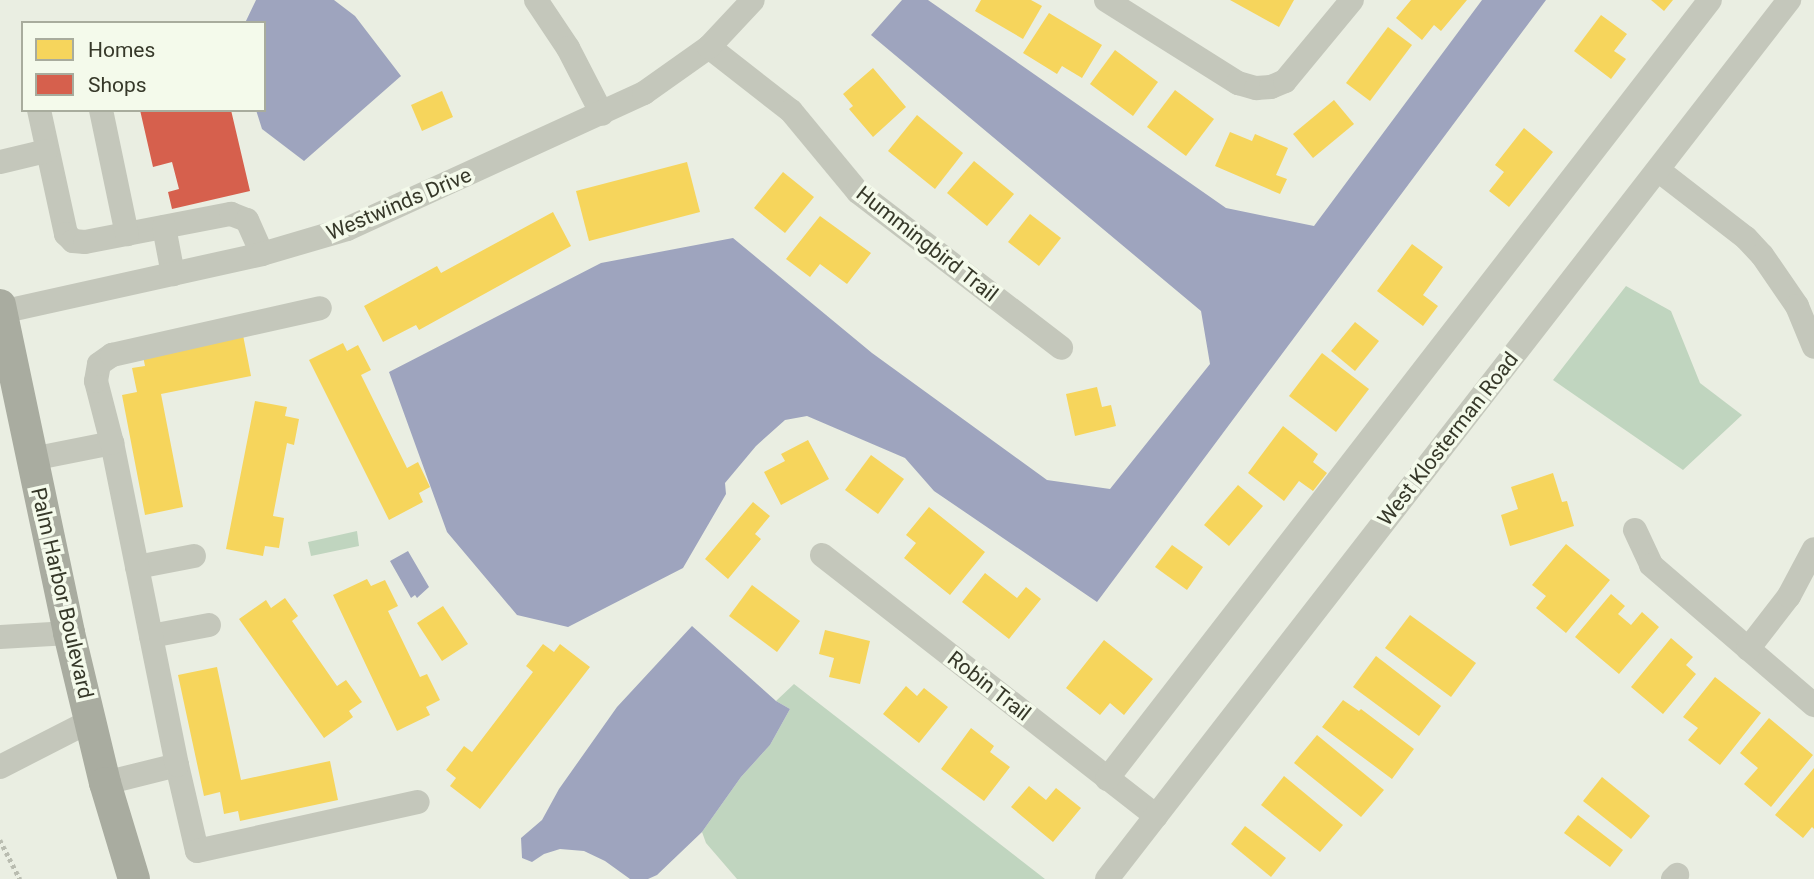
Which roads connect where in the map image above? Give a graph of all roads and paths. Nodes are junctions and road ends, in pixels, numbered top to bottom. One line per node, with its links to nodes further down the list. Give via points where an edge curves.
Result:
1 (536, 0): 10 (street, via 568,48)
2 (753, 0): 7 (street, Westwinds Drive)
3 (1106, 0): 4 (street, via 1238,83 1256,88 1285,81)
4 (1352, 0)
5 (1710, 0): 39 (street)
6 (1789, 0): 13 (street, West Klosterman Road)
7 (709, 47): 10 (street, Westwinds Drive, via 661,83); 21 (street, Hummingbird Trail, via 791,111 858,192)
8 (39, 112): 11 (street)
9 (101, 112): 15 (street)
10 (602, 114): 16 (street, Westwinds Drive, via 347,229)
11 (46, 151): 12 (street); 15 (street, via 66,234 73,241 85,242)
12 (0, 162)
13 (1658, 170): 20 (street, via 1762,255 1797,306); 42 (street, West Klosterman Road)
14 (164, 227): 15 (street); 16 (street, via 241,216); 17 (street)
15 (127, 234)
16 (262, 254): 17 (street, Westwinds Drive)
17 (173, 274): 18 (street, Westwinds Drive)
18 (1, 308): 22 (main road, Palm Harbor Boulevard)
19 (320, 308): 23 (street, via 111,355 99,364 96,381)
20 (1814, 347)
21 (1061, 348)
22 (6, 367): 24 (main road, Palm Harbor Boulevard)
23 (112, 443): 24 (street); 29 (street)
24 (32, 459): 31 (main road, Palm Harbor Boulevard)
25 (1635, 530): 34 (street, via 1651,565)
26 (1814, 548): 34 (street, via 1789,596)
27 (822, 555): 39 (street, Robin Trail)
28 (194, 556): 29 (street)
29 (137, 567): 32 (street)
30 (209, 625): 32 (street)
31 (69, 633): 33 (street); 36 (main road, Palm Harbor Boulevard)
32 (151, 636): 37 (street)
33 (0, 637)
34 (1748, 649): 35 (street)
35 (1814, 705)
36 (92, 720): 38 (street); 40 (main road, Palm Harbor Boulevard)
37 (177, 765): 40 (street); 41 (street, via 197,851)
38 (0, 767)
39 (1107, 779): 42 (street, Robin Trail)
40 (105, 783): 45 (main road, Palm Harbor Boulevard)
41 (418, 802)
42 (1156, 816): 46 (street, West Klosterman Road)
43 (0, 840): 44 (path)
44 (20, 879)
45 (134, 879)
46 (1107, 879)

